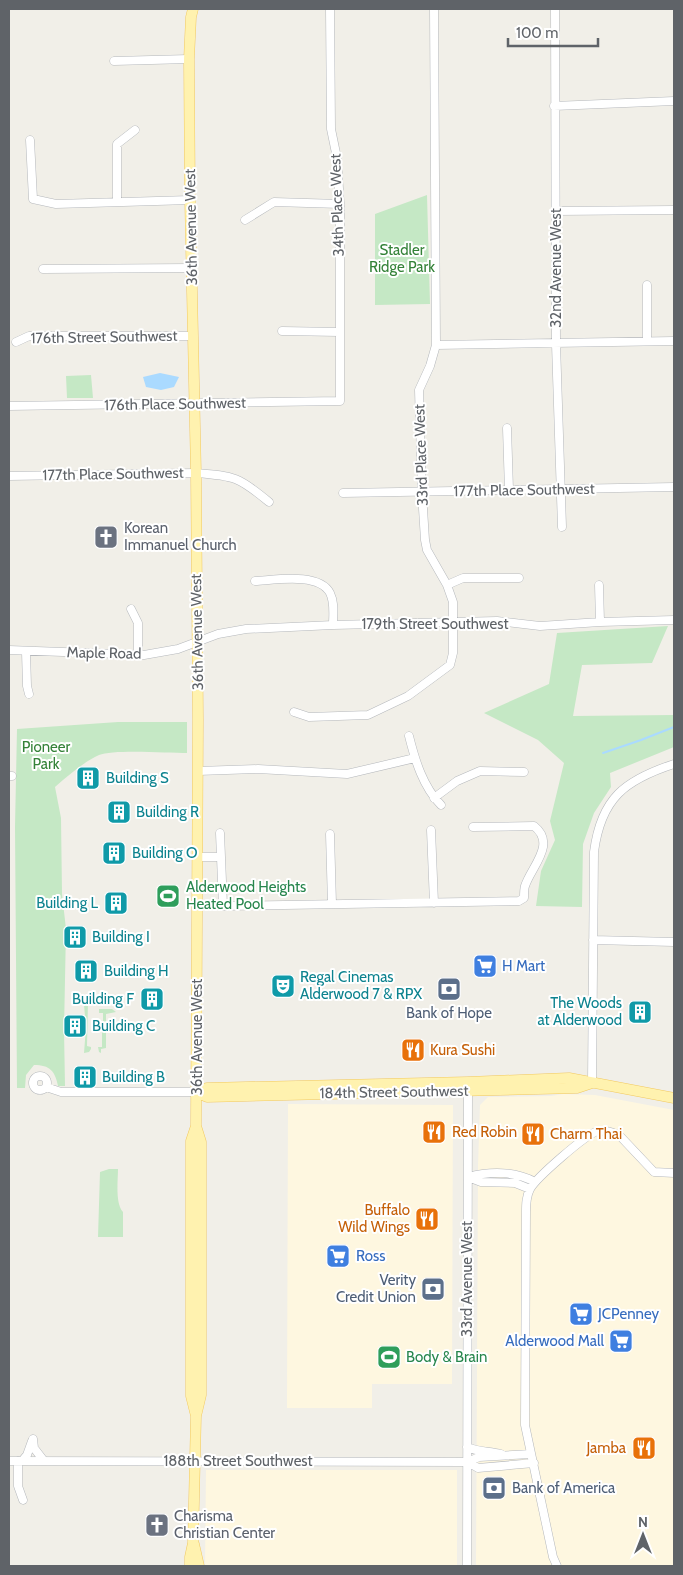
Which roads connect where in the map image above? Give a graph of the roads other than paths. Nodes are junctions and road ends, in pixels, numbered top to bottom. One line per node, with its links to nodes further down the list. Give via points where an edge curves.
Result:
1 (330, 9): 13 (street, 34th Place West, via 332,129 338,158)
2 (434, 9): 27 (street, 33rd Place West)
3 (555, 9): 8 (street, 32nd Avenue West)
4 (191, 12): 5 (main road, 36th Avenue West)
5 (190, 60): 6 (street); 11 (main road, 36th Avenue West)
6 (114, 61)
7 (674, 101): 8 (street)
8 (554, 106): 15 (street, 32nd Avenue West)
9 (135, 130): 12 (street, via 117,144)
10 (30, 140): 12 (street, via 33,199 56,204)
11 (190, 200): 12 (street); 17 (main road, 36th Avenue West)
12 (117, 201)
13 (340, 204): 16 (street, via 274,202); 21 (street, 34th Place West)
14 (674, 210): 15 (street)
15 (556, 212): 26 (street, 32nd Avenue West)
16 (245, 220)
17 (191, 268): 18 (street); 22 (main road, 36th Avenue West)
18 (43, 270)
19 (647, 285): 23 (street)
20 (282, 331): 21 (street)
21 (339, 332): 28 (street, 34th Place West)
22 (193, 336): 25 (street, 176th Street Southwest, via 29,336); 29 (main road, 36th Avenue West)
23 (648, 341): 24 (street); 26 (street)
24 (674, 341)
25 (16, 342)
26 (556, 344): 27 (street); 35 (street, 32nd Avenue West)
27 (436, 345): 37 (street, 33rd Place West, via 419,390)
28 (340, 402): 29 (street, 176th Place Southwest)
29 (194, 404): 30 (street, 176th Place Southwest); 32 (main road, 36th Avenue West)
30 (9, 406)
31 (507, 428): 36 (street)
32 (196, 474): 33 (street, 177th Place Southwest); 39 (street, 177th Place Southwest, via 239,479); 50 (main road, 36th Avenue West)
33 (9, 476)
34 (674, 487): 35 (street, 177th Place Southwest)
35 (560, 489): 36 (street, 177th Place Southwest); 40 (street, 32nd Avenue West)
36 (509, 490): 37 (street, 177th Place Southwest)
37 (422, 493): 38 (street, 177th Place Southwest); 43 (street, 33rd Place West, via 427,550)
38 (343, 494)
39 (269, 502)
40 (562, 527)
41 (519, 578): 43 (street, via 463,578)
42 (255, 581): 49 (street, via 307,579 316,582 330,592)
43 (447, 585): 47 (street, 33rd Place West, via 454,602)
44 (599, 585): 48 (street)
45 (131, 609): 53 (street, via 138,623)
46 (674, 620): 48 (street, 179th Street Southwest)
47 (455, 622): 48 (street, 179th Street Southwest, via 497,621 540,626); 49 (street, 179th Street Southwest); 55 (street, 33rd Place West, via 454,653 450,665 408,696 368,714 309,717)
48 (600, 622)
49 (333, 625): 50 (street, 179th Street Southwest, via 246,629)
50 (197, 642): 53 (street, Maple Road, via 164,652); 59 (main road, 36th Avenue West)
51 (9, 650): 52 (street, Maple Road)
52 (26, 652): 53 (street, Maple Road); 54 (street)
53 (138, 655)
54 (29, 694)
55 (294, 712)
56 (409, 736): 57 (street)
57 (415, 758): 59 (street, via 347,774 258,768); 61 (street)
58 (674, 764): 71 (street, via 644,775 623,788 602,817 594,852)
59 (198, 771): 67 (main road, 36th Avenue West)
60 (524, 772): 61 (street, via 480,771 457,781)
61 (434, 798): 62 (street)
62 (441, 805)
63 (474, 827): 69 (street, via 534,826 539,830 543,848 525,886 524,898 519,901)
64 (431, 830): 69 (street)
65 (220, 833): 68 (street)
66 (330, 834): 70 (street)
67 (198, 857): 68 (street); 77 (main road, 36th Avenue West)
68 (220, 857): 70 (street, via 223,906)
69 (434, 903): 70 (street)
70 (332, 904)
71 (593, 940): 72 (street); 73 (street)
72 (674, 942)
73 (592, 1083): 75 (main road, 184th Street Southwest, via 569,1078); 80 (main road, 184th Street Southwest)
74 (317, 1085): 75 (main road, 184th Street Southwest); 77 (main road, 184th Street Southwest, via 207,1088); 78 (main road, via 323,1090 371,1089); 79 (main road)
75 (468, 1086): 78 (main road, 184th Street Southwest); 82 (street, 33rd Avenue West)
76 (46, 1088): 77 (street, 184th Street Southwest, via 61,1092)
77 (196, 1092): 79 (main road, 184th Street Southwest, via 207,1097); 91 (main road, 36th Avenue West, via 196,1126 201,1142 201,1395 196,1416)
78 (377, 1093): 79 (main road, 184th Street Southwest)
79 (278, 1095)
80 (674, 1098)
81 (674, 1173): 83 (street, via 654,1172 620,1136 598,1131 586,1137)
82 (468, 1177): 83 (street, via 481,1173 515,1174); 84 (street, via 481,1182 515,1183); 85 (street, 33rd Avenue West)
83 (535, 1182): 84 (street)
84 (530, 1189): 86 (street, via 526,1201 525,1425)
85 (468, 1447): 87 (street); 92 (street, 33rd Avenue West)
86 (531, 1454): 87 (street, 188th Street Southwest); 93 (street)
87 (507, 1455): 92 (street, 188th Street Southwest, via 479,1457)
88 (9, 1461): 89 (street, 188th Street Southwest)
89 (20, 1461): 90 (street, 188th Street Southwest); 90 (street, via 27,1455 33,1439 34,1448); 94 (street, via 18,1486)
90 (44, 1461): 91 (street, 188th Street Southwest)
91 (196, 1461): 92 (street, 188th Street Southwest); 95 (main road, 36th Avenue West)
92 (468, 1462): 93 (street, 188th Street Southwest, via 478,1468); 98 (street, 33rd Avenue West)
93 (534, 1463): 99 (street)
94 (23, 1500)
95 (194, 1543): 96 (main road, 36th Avenue West); 97 (main road, 36th Avenue West)
96 (190, 1566)
97 (199, 1566)
98 (467, 1566)
99 (557, 1566)

